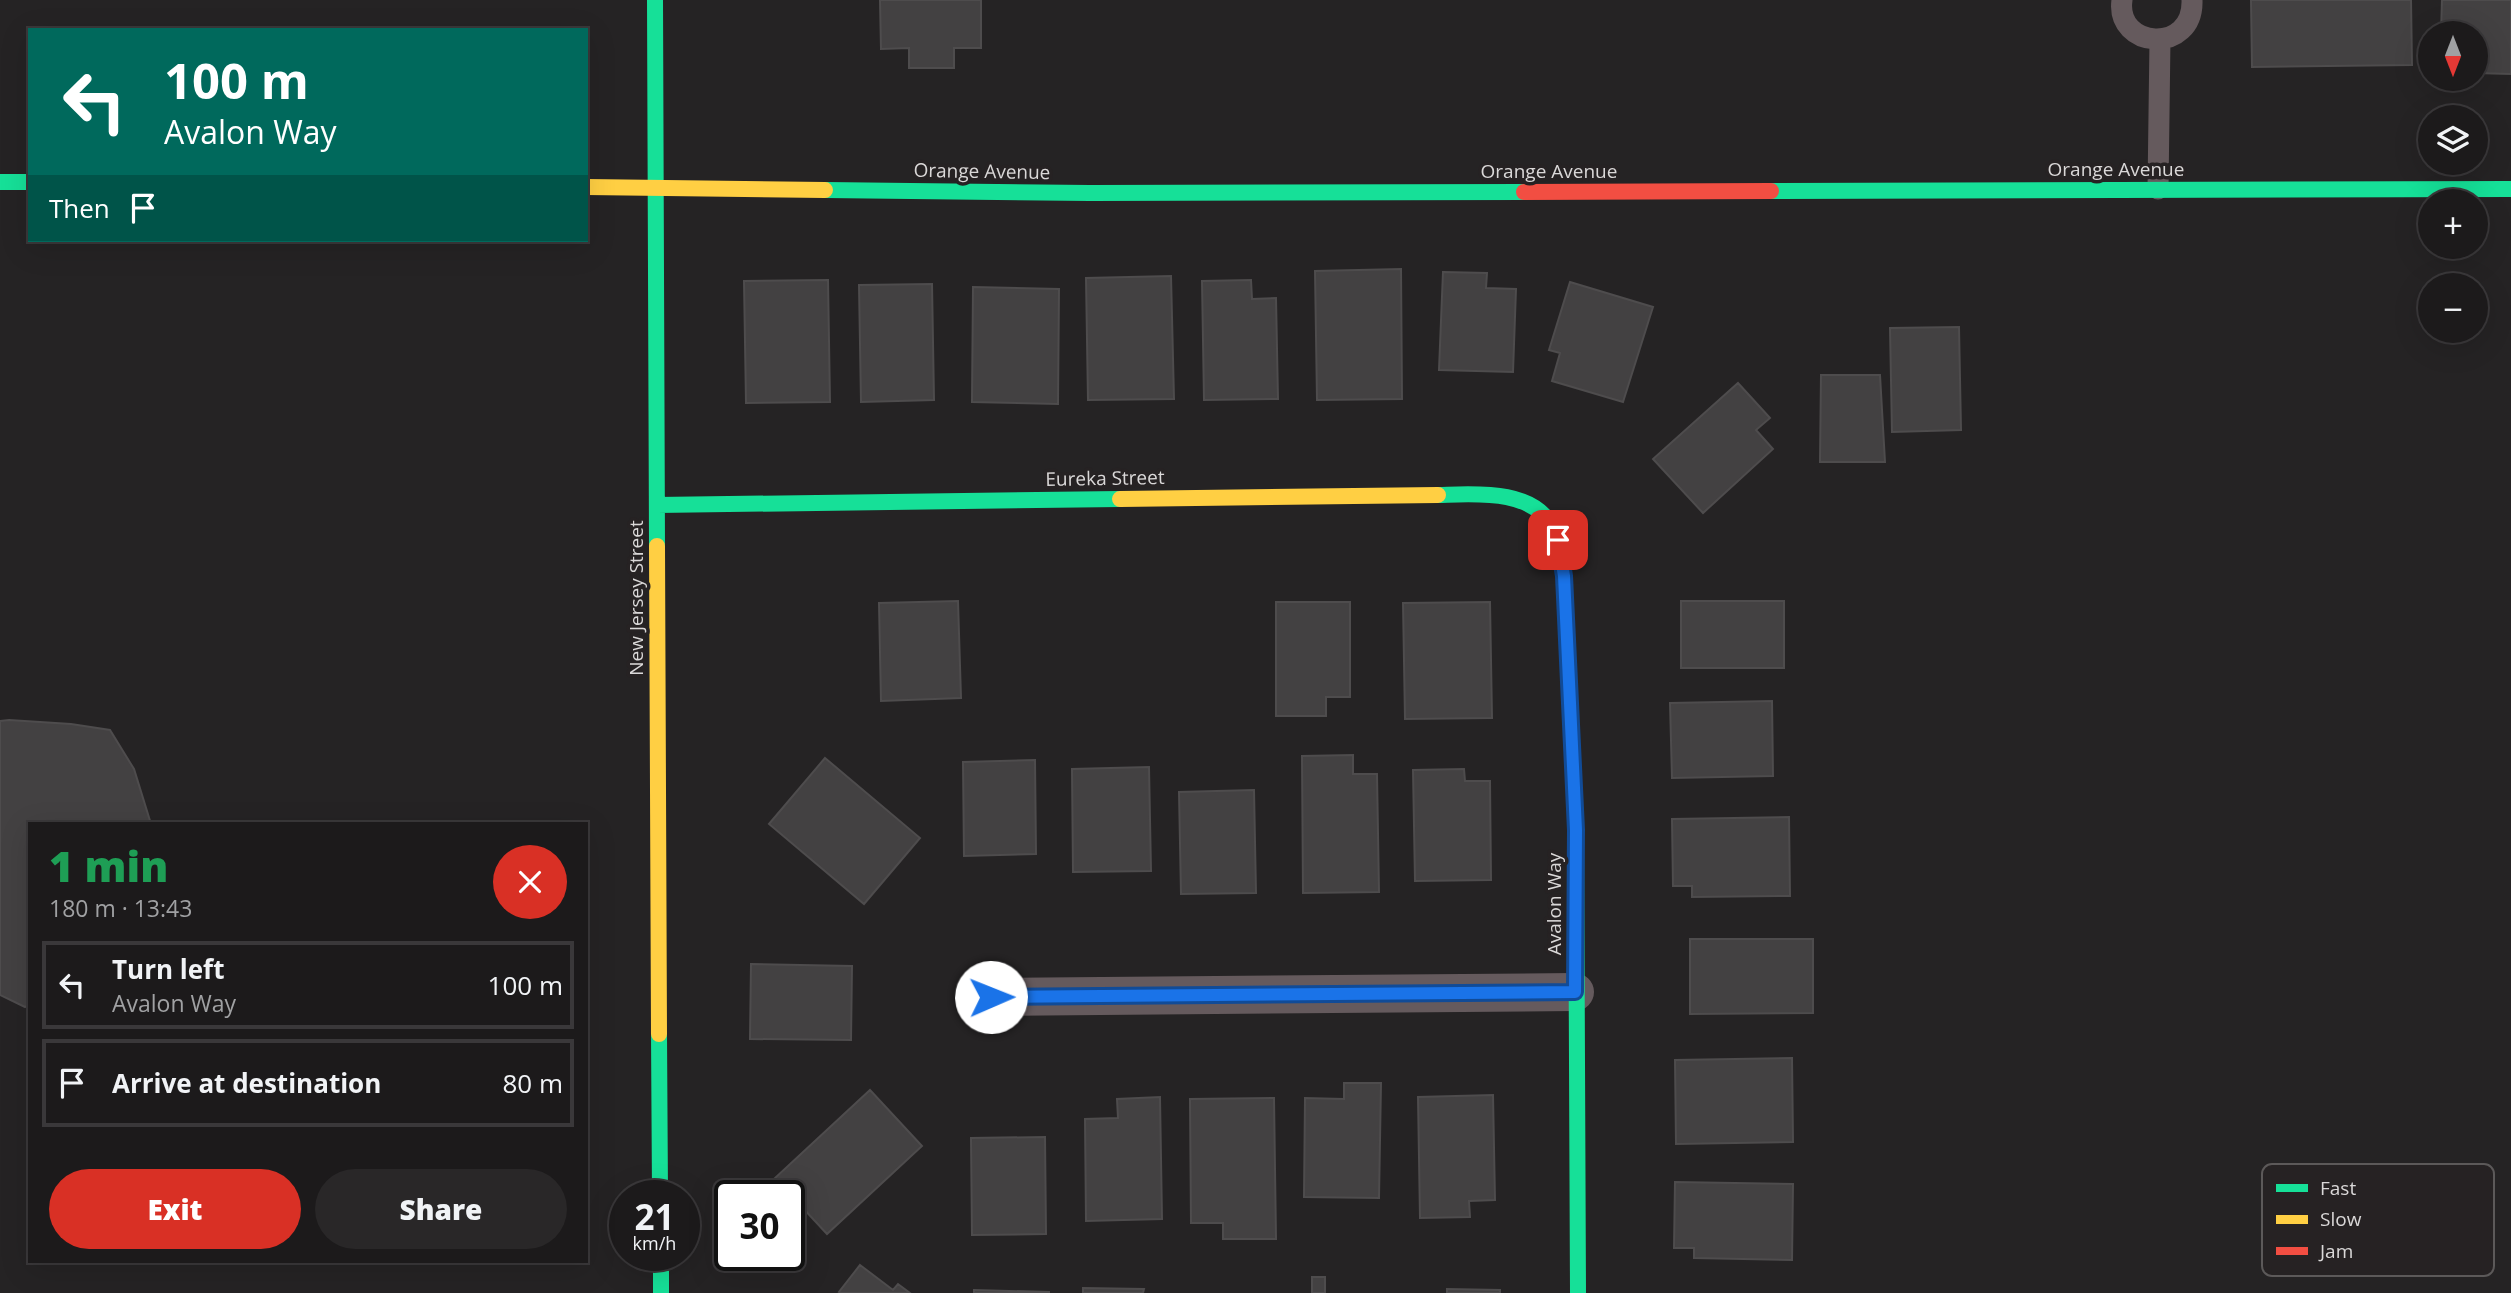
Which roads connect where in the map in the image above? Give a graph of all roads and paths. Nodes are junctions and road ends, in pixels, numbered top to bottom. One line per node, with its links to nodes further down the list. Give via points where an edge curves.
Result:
1 (655, 0): 8 (street, New Jersey Street)
2 (2122, 0): 4 (lane, via 2126,22 2136,33)
3 (2192, 0): 4 (lane, via 2188,23 2178,33)
4 (2160, 39): 9 (lane)
5 (0, 182): 6 (street)
6 (28, 182)
7 (588, 187): 8 (street, Orange Avenue)
8 (657, 188): 9 (street, Orange Avenue, via 1076,193); 11 (street, New Jersey Street)
9 (2158, 190): 10 (street, Orange Avenue)
10 (2511, 190)
11 (657, 505): 12 (street, Eureka Street, via 1486,494 1533,505); 15 (street, New Jersey Street)
12 (1548, 519): 13 (street, Avalon Way, via 1558,540 1564,576 1576,830)
13 (1575, 992): 14 (street); 18 (street, Avalon Way)
14 (991, 997)
15 (660, 1180)
16 (661, 1271): 17 (street)
17 (661, 1293)
18 (1578, 1293)

